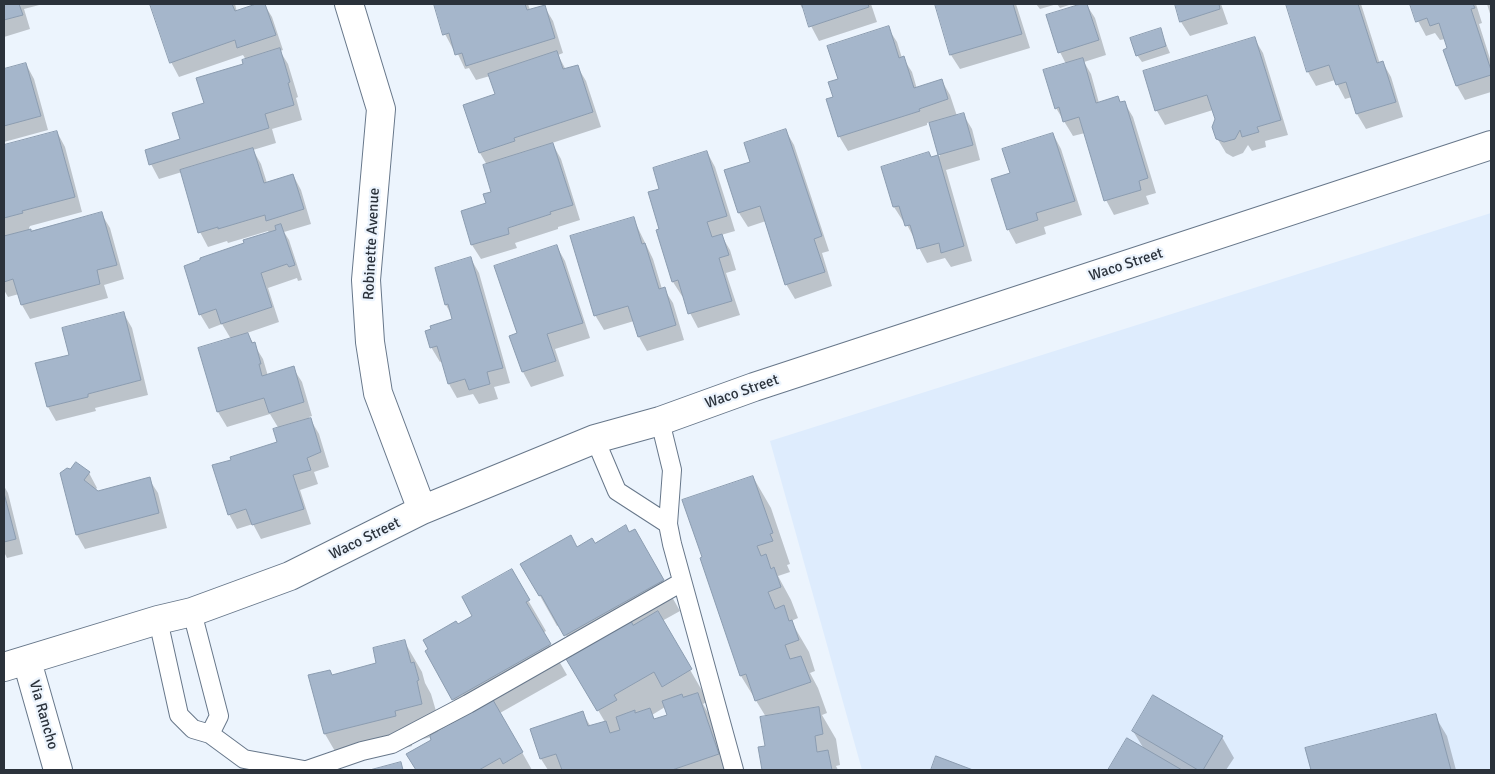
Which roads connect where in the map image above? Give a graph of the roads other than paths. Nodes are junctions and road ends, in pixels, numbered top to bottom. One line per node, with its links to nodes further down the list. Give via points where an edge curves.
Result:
1 (349, 4): 5 (street, Robinette Avenue, via 381,109 366,280 370,342 378,393)
2 (1491, 145): 3 (street, Waco Street)
3 (660, 421): 4 (street, Waco Street); 6 (lane, via 672,470)
4 (595, 439): 5 (street, Waco Street); 6 (lane, via 616,491)
5 (422, 510): 8 (street, Waco Street, via 290,576)
6 (668, 524): 7 (lane)
7 (682, 582): 13 (lane, via 392,744); 14 (lane)
8 (192, 612): 9 (street, Waco Street); 11 (lane, via 220,716)
9 (158, 620): 10 (street, Waco Street); 11 (lane, via 179,715 194,729)
10 (16, 664): 12 (street, Via Rancho)
11 (210, 734): 13 (lane, via 244,760)
12 (58, 770)
13 (306, 770)
14 (734, 770)

